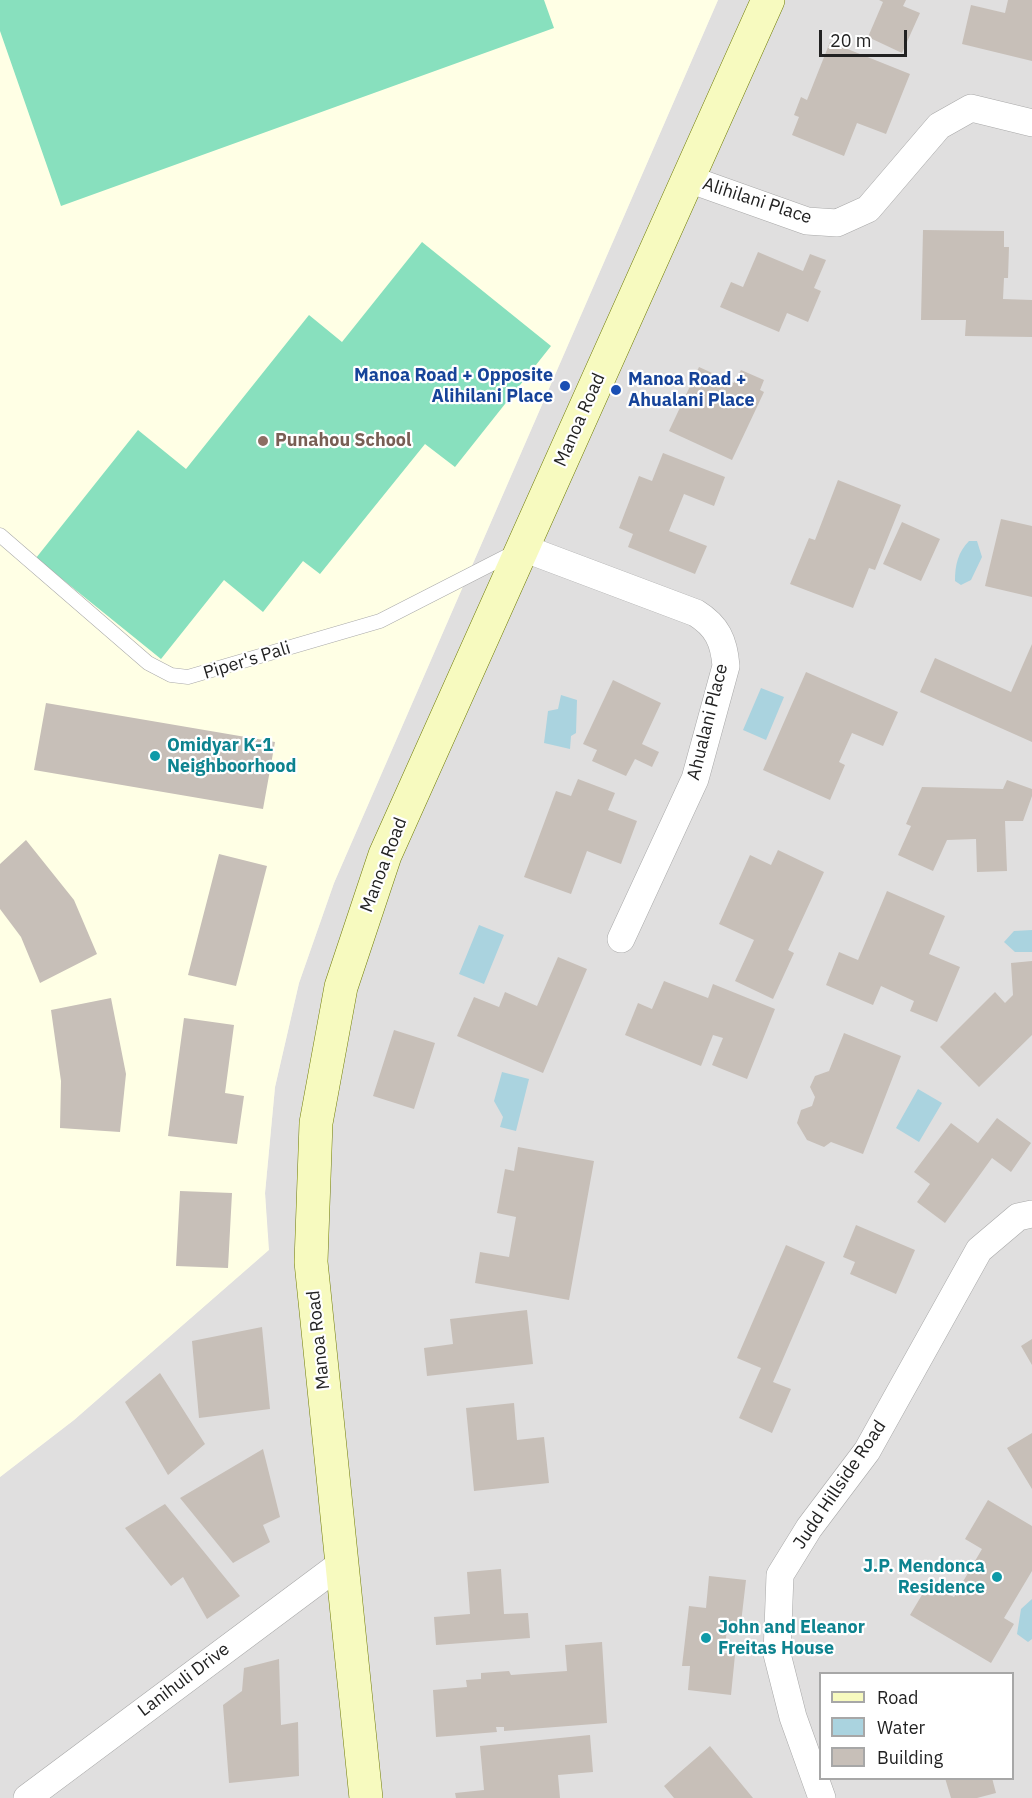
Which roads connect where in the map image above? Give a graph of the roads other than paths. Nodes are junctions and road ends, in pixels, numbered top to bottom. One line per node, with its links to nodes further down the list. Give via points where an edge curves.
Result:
1 (768, 0): 3 (main road, Manoa Road)
2 (1032, 123): 3 (street, Alihilani Place, via 971,108 964,111 939,126 868,209 837,223 807,221)
3 (686, 178): 5 (main road, Manoa Road)
4 (0, 535): 5 (lane, Piper's Pali, via 148,663 171,675 188,677 380,621)
5 (523, 548): 6 (street, Ahualani Place, via 696,613 710,622 724,650 726,666 695,779); 8 (main road, Manoa Road, via 385,855 341,987 318,1112 311,1262)
6 (621, 939)
7 (1032, 1214): 11 (street, Judd Hillside Road, via 1018,1217 979,1250 867,1451 809,1528 780,1575 777,1654 793,1717)
8 (342, 1563): 9 (street, Lanihuli Drive); 10 (main road, Manoa Road)
9 (27, 1798)
10 (366, 1798)
11 (822, 1798)

